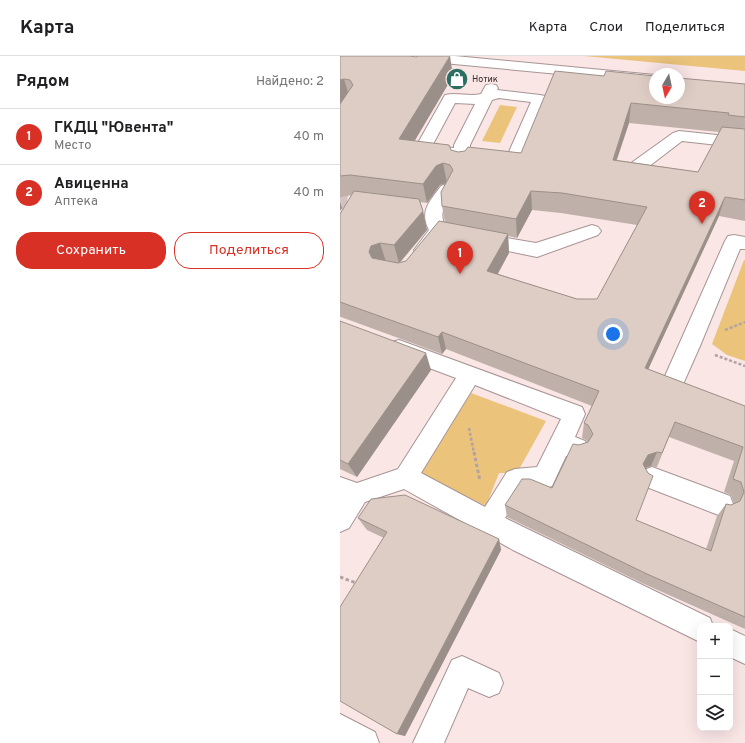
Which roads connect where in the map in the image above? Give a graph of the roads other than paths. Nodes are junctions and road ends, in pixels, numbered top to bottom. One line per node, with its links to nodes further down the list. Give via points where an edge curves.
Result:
1 (411, 56): 2 (street)
2 (502, 65): 3 (street); 4 (street)
3 (649, 78)
4 (487, 97): 6 (street, via 462,145); 6 (street, via 475,100 450,98 422,150); 6 (street, via 499,94 540,99 514,160)
5 (745, 143): 7 (street, via 679,136)
6 (461, 160)
7 (633, 170)
8 (447, 190): 10 (street, via 425,211 433,222)
9 (592, 231): 10 (street, via 537,250)
10 (452, 234): 12 (street)
11 (745, 243): 15 (street, via 734,241)
12 (414, 261)
13 (376, 339): 14 (street)
14 (470, 374): 16 (street); 21 (street, via 574,414 568,446 544,478 515,480)
15 (672, 385)
16 (406, 477): 18 (street); 21 (street)
17 (652, 478): 19 (street)
18 (348, 491): 20 (street)
19 (720, 504)
20 (340, 520)
21 (490, 523): 22 (street)
22 (697, 627)
23 (733, 644): 24 (street)
24 (745, 650)
25 (489, 683): 28 (street, via 462,670)
26 (340, 729): 27 (street)
27 (364, 743)
28 (428, 743)

